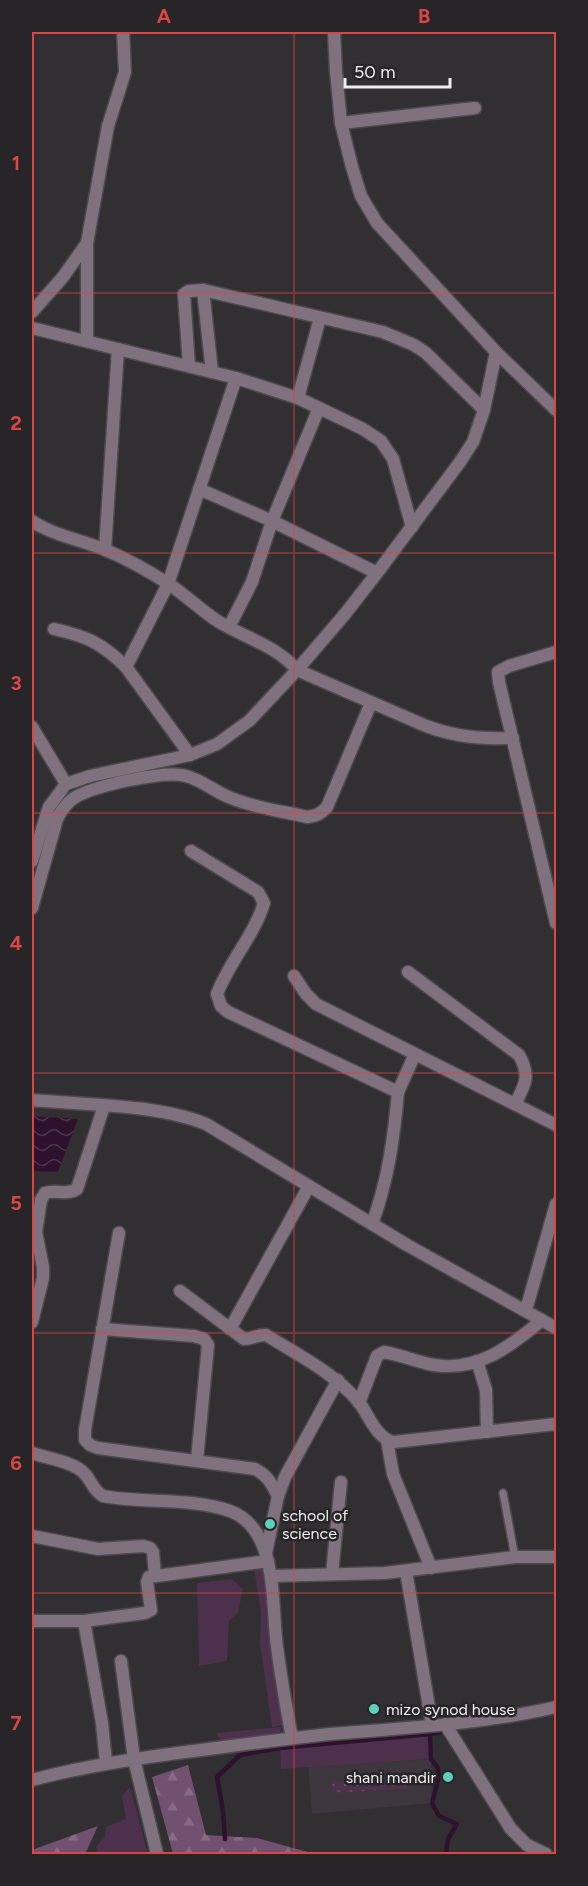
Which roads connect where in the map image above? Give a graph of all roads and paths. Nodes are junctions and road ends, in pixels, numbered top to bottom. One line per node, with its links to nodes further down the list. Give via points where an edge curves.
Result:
1 (123, 32): 5 (street, via 126,72 108,126)
2 (334, 32): 4 (street)
3 (475, 108): 4 (street)
4 (341, 123): 12 (street, via 361,196 377,223)
5 (87, 243): 7 (street); 10 (street)
6 (203, 290): 8 (street); 13 (street, via 184,294); 14 (street)
7 (32, 312)
8 (320, 318): 16 (street); 19 (street, via 383,332 414,345)
9 (32, 328): 10 (street)
10 (87, 341): 11 (street)
11 (118, 349): 13 (street); 24 (street)
12 (496, 352): 17 (street); 19 (street)
13 (189, 366): 14 (street)
14 (212, 372): 15 (street)
15 (236, 378): 16 (street); 20 (street)
16 (298, 398): 18 (street)
17 (555, 406)
18 (319, 408): 22 (street); 23 (street, via 381,441 393,459)
19 (484, 410): 23 (street, via 473,442)
20 (199, 489): 22 (street); 26 (street)
21 (32, 521): 24 (street)
22 (272, 521): 25 (street); 27 (street, via 252,582)
23 (412, 527): 25 (street)
24 (105, 550): 26 (street)
25 (377, 573): 31 (street)
26 (168, 584): 27 (street); 30 (street)
27 (229, 627): 31 (street, via 286,657)
28 (54, 629): 30 (street, via 89,638)
29 (556, 652): 34 (street, via 498,672)
30 (126, 668): 35 (street)
31 (297, 670): 32 (street); 35 (street, via 249,721 217,744)
32 (371, 703): 34 (street, via 465,738); 40 (street, via 327,807 315,816 245,803 176,774 139,778 74,798 57,819)
33 (32, 727): 36 (street)
34 (513, 738): 41 (street)
35 (190, 755): 36 (street)
36 (66, 784): 37 (street, via 49,807)
37 (35, 839): 39 (street)
38 (191, 851): 45 (street, via 258,892 264,903 260,917 222,981 217,994 221,1006)
39 (32, 861)
40 (32, 908)
41 (556, 923)
42 (408, 972): 47 (street, via 519,1055 527,1076)
43 (294, 976): 44 (street, via 316,1004)
44 (415, 1054): 45 (street); 47 (street)
45 (398, 1092): 52 (street, via 394,1138)
46 (32, 1100): 48 (street)
47 (515, 1104): 49 (street)
48 (104, 1106): 50 (street, via 159,1111 206,1124); 57 (street, via 77,1189 70,1193 51,1191 41,1200 36,1232 43,1278)
49 (556, 1125)
50 (309, 1186): 52 (street); 60 (street)
51 (556, 1203): 55 (street)
52 (372, 1224): 55 (street)
53 (119, 1233): 59 (street)
54 (180, 1292): 60 (street)
55 (526, 1310): 56 (street)
56 (542, 1320): 58 (street); 61 (street, via 512,1346)
57 (32, 1322)
58 (556, 1328)
59 (102, 1329): 68 (street, via 204,1339 208,1345); 68 (street, via 85,1440 98,1448)
60 (230, 1329): 62 (street, via 244,1339 266,1335)
61 (477, 1361): 63 (street, via 435,1365 384,1352 377,1356); 65 (street, via 486,1390)
62 (338, 1380): 63 (street); 71 (street, via 299,1448)
63 (359, 1403): 66 (street)
64 (556, 1424): 65 (street)
65 (487, 1431): 66 (street)
66 (387, 1440): 76 (street, via 393,1473)
67 (32, 1453): 73 (street, via 74,1465 103,1496 206,1505 239,1515 259,1536)
68 (197, 1460): 71 (street, via 255,1469 271,1482)
69 (341, 1482): 78 (street)
70 (503, 1493): 74 (lane)
71 (278, 1496): 73 (street)
72 (32, 1536): 79 (street, via 98,1549 150,1548)
73 (267, 1557): 79 (street); 80 (street)
74 (515, 1557): 75 (street); 76 (street)
75 (556, 1557)
76 (431, 1568): 77 (street)
77 (406, 1571): 78 (street); 86 (street)
78 (332, 1574): 80 (street)
79 (155, 1575): 82 (street, via 147,1582 151,1610)
80 (271, 1576): 87 (street, via 276,1643)
81 (32, 1621): 82 (street)
82 (84, 1621): 89 (street)
83 (121, 1661): 88 (street)
84 (556, 1707): 85 (street)
85 (445, 1724): 86 (street); 92 (street, via 511,1829 527,1845)
86 (432, 1725): 87 (street)
87 (292, 1738): 88 (street)
88 (134, 1759): 89 (street); 91 (street)
89 (106, 1763): 90 (street)
90 (32, 1780)
91 (157, 1854)
92 (546, 1854)

